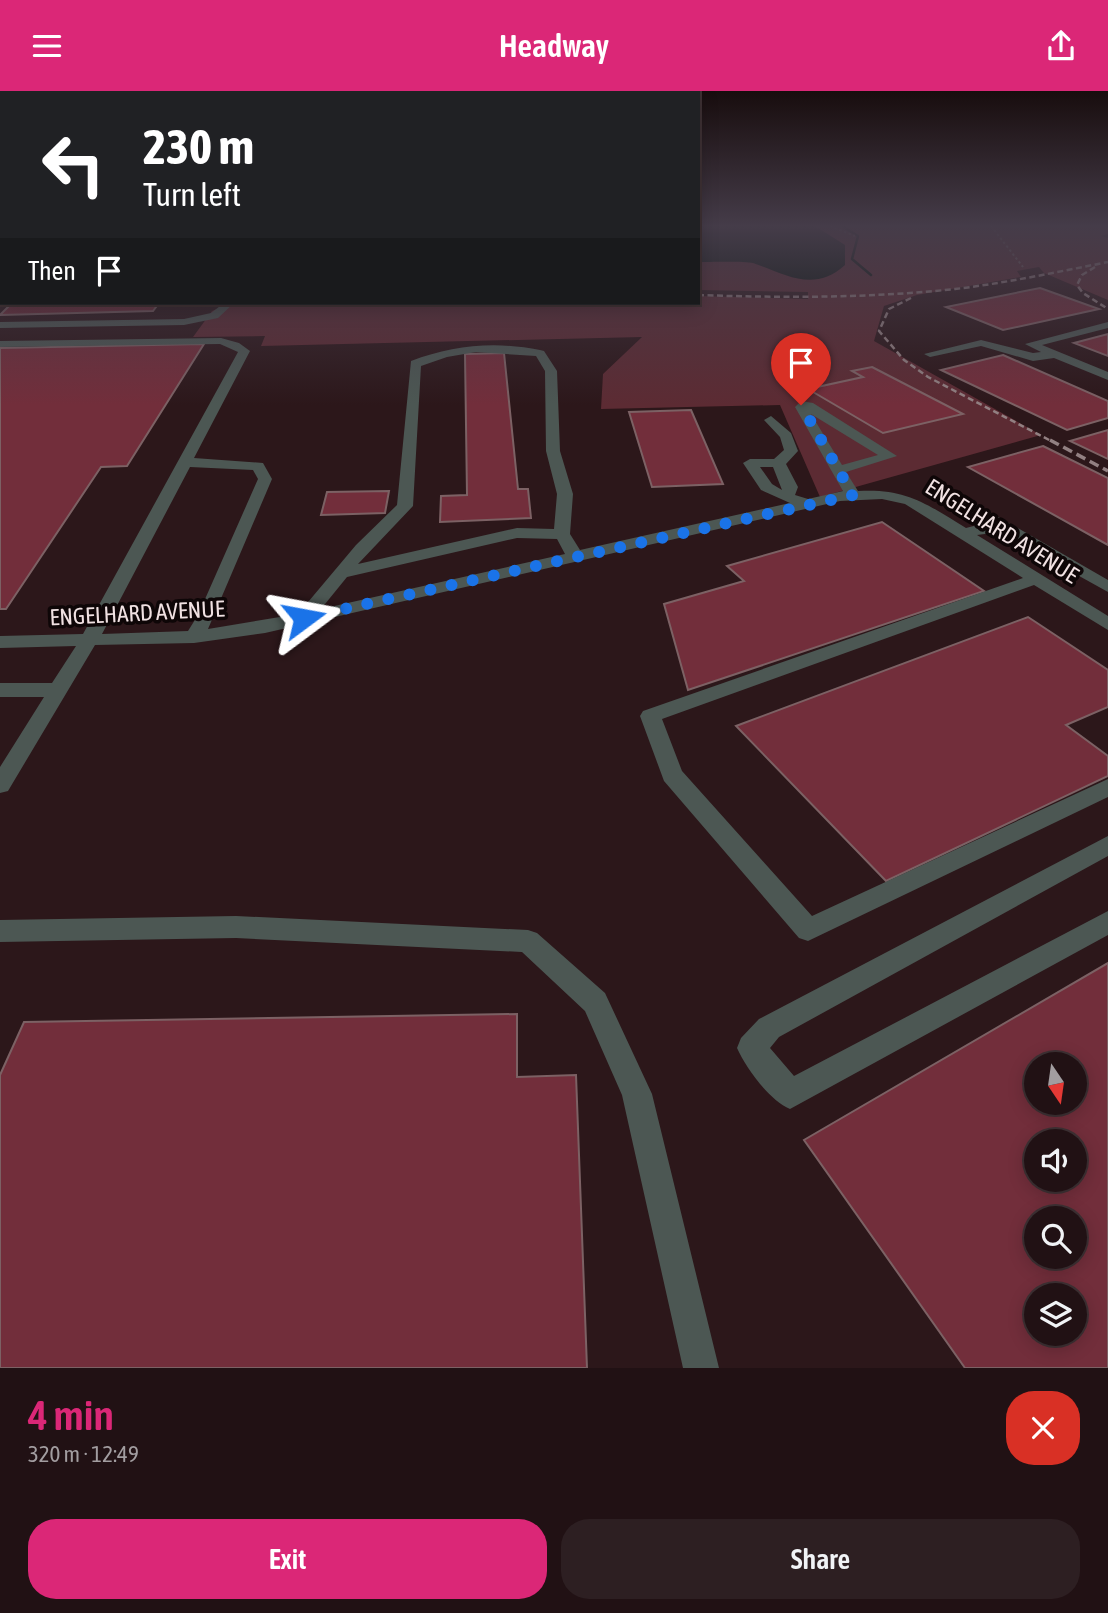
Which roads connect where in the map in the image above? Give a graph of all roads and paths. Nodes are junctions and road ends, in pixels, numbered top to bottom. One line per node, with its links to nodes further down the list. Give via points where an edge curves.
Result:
1 (228, 305): 2 (street, via 210,318 184,322)
2 (0, 325)
3 (1108, 325): 5 (street, via 1031,344)
4 (0, 344): 9 (street, via 220,341 235,345 244,355)
5 (1055, 354): 6 (street, via 1033,357 981,343); 7 (street)
6 (930, 355)
7 (1108, 376)
8 (771, 420): 10 (street, via 786,436 791,451)
9 (185, 462): 25 (street, via 258,466 265,479); 26 (street)
10 (778, 463): 14 (street, via 791,487); 14 (street, via 750,463 763,487)
11 (838, 470): 11 (street, via 801,407 801,405 890,456); 13 (street)
12 (936, 487): 16 (street)
13 (853, 495): 15 (street, ENGELHARD AVENUE); 18 (street, ENGELHARD AVENUE, via 882,494 910,500)
14 (786, 496): 15 (street)
15 (808, 503): 19 (street, ENGELHARD AVENUE)
16 (1003, 527): 18 (street); 22 (street)
17 (562, 534): 19 (street); 20 (street, via 517,533); 20 (street, via 565,494 553,451 551,371 540,353 522,349 442,352 415,364 405,506)
18 (965, 534): 21 (street, ENGELHARD AVENUE)
19 (575, 556): 23 (street, ENGELHARD AVENUE)
20 (341, 573): 23 (street)
21 (1036, 579): 24 (street, ENGELHARD AVENUE); 31 (street, via 650,716 673,775 808,930)
22 (1108, 587)
23 (304, 618): 25 (street, ENGELHARD AVENUE)
24 (1108, 624)
25 (194, 637): 26 (street, ENGELHARD AVENUE)
26 (90, 639): 27 (street, ENGELHARD AVENUE); 29 (street)
27 (0, 642)
28 (0, 690): 29 (street)
29 (58, 690): 30 (street)
30 (0, 785)
31 (1108, 787)
32 (1108, 845): 33 (street, via 769,1028 751,1048 790,1094)
33 (1108, 922)
34 (0, 931): 35 (street, via 236,927 528,941 595,1002 637,1094)
35 (701, 1368)

